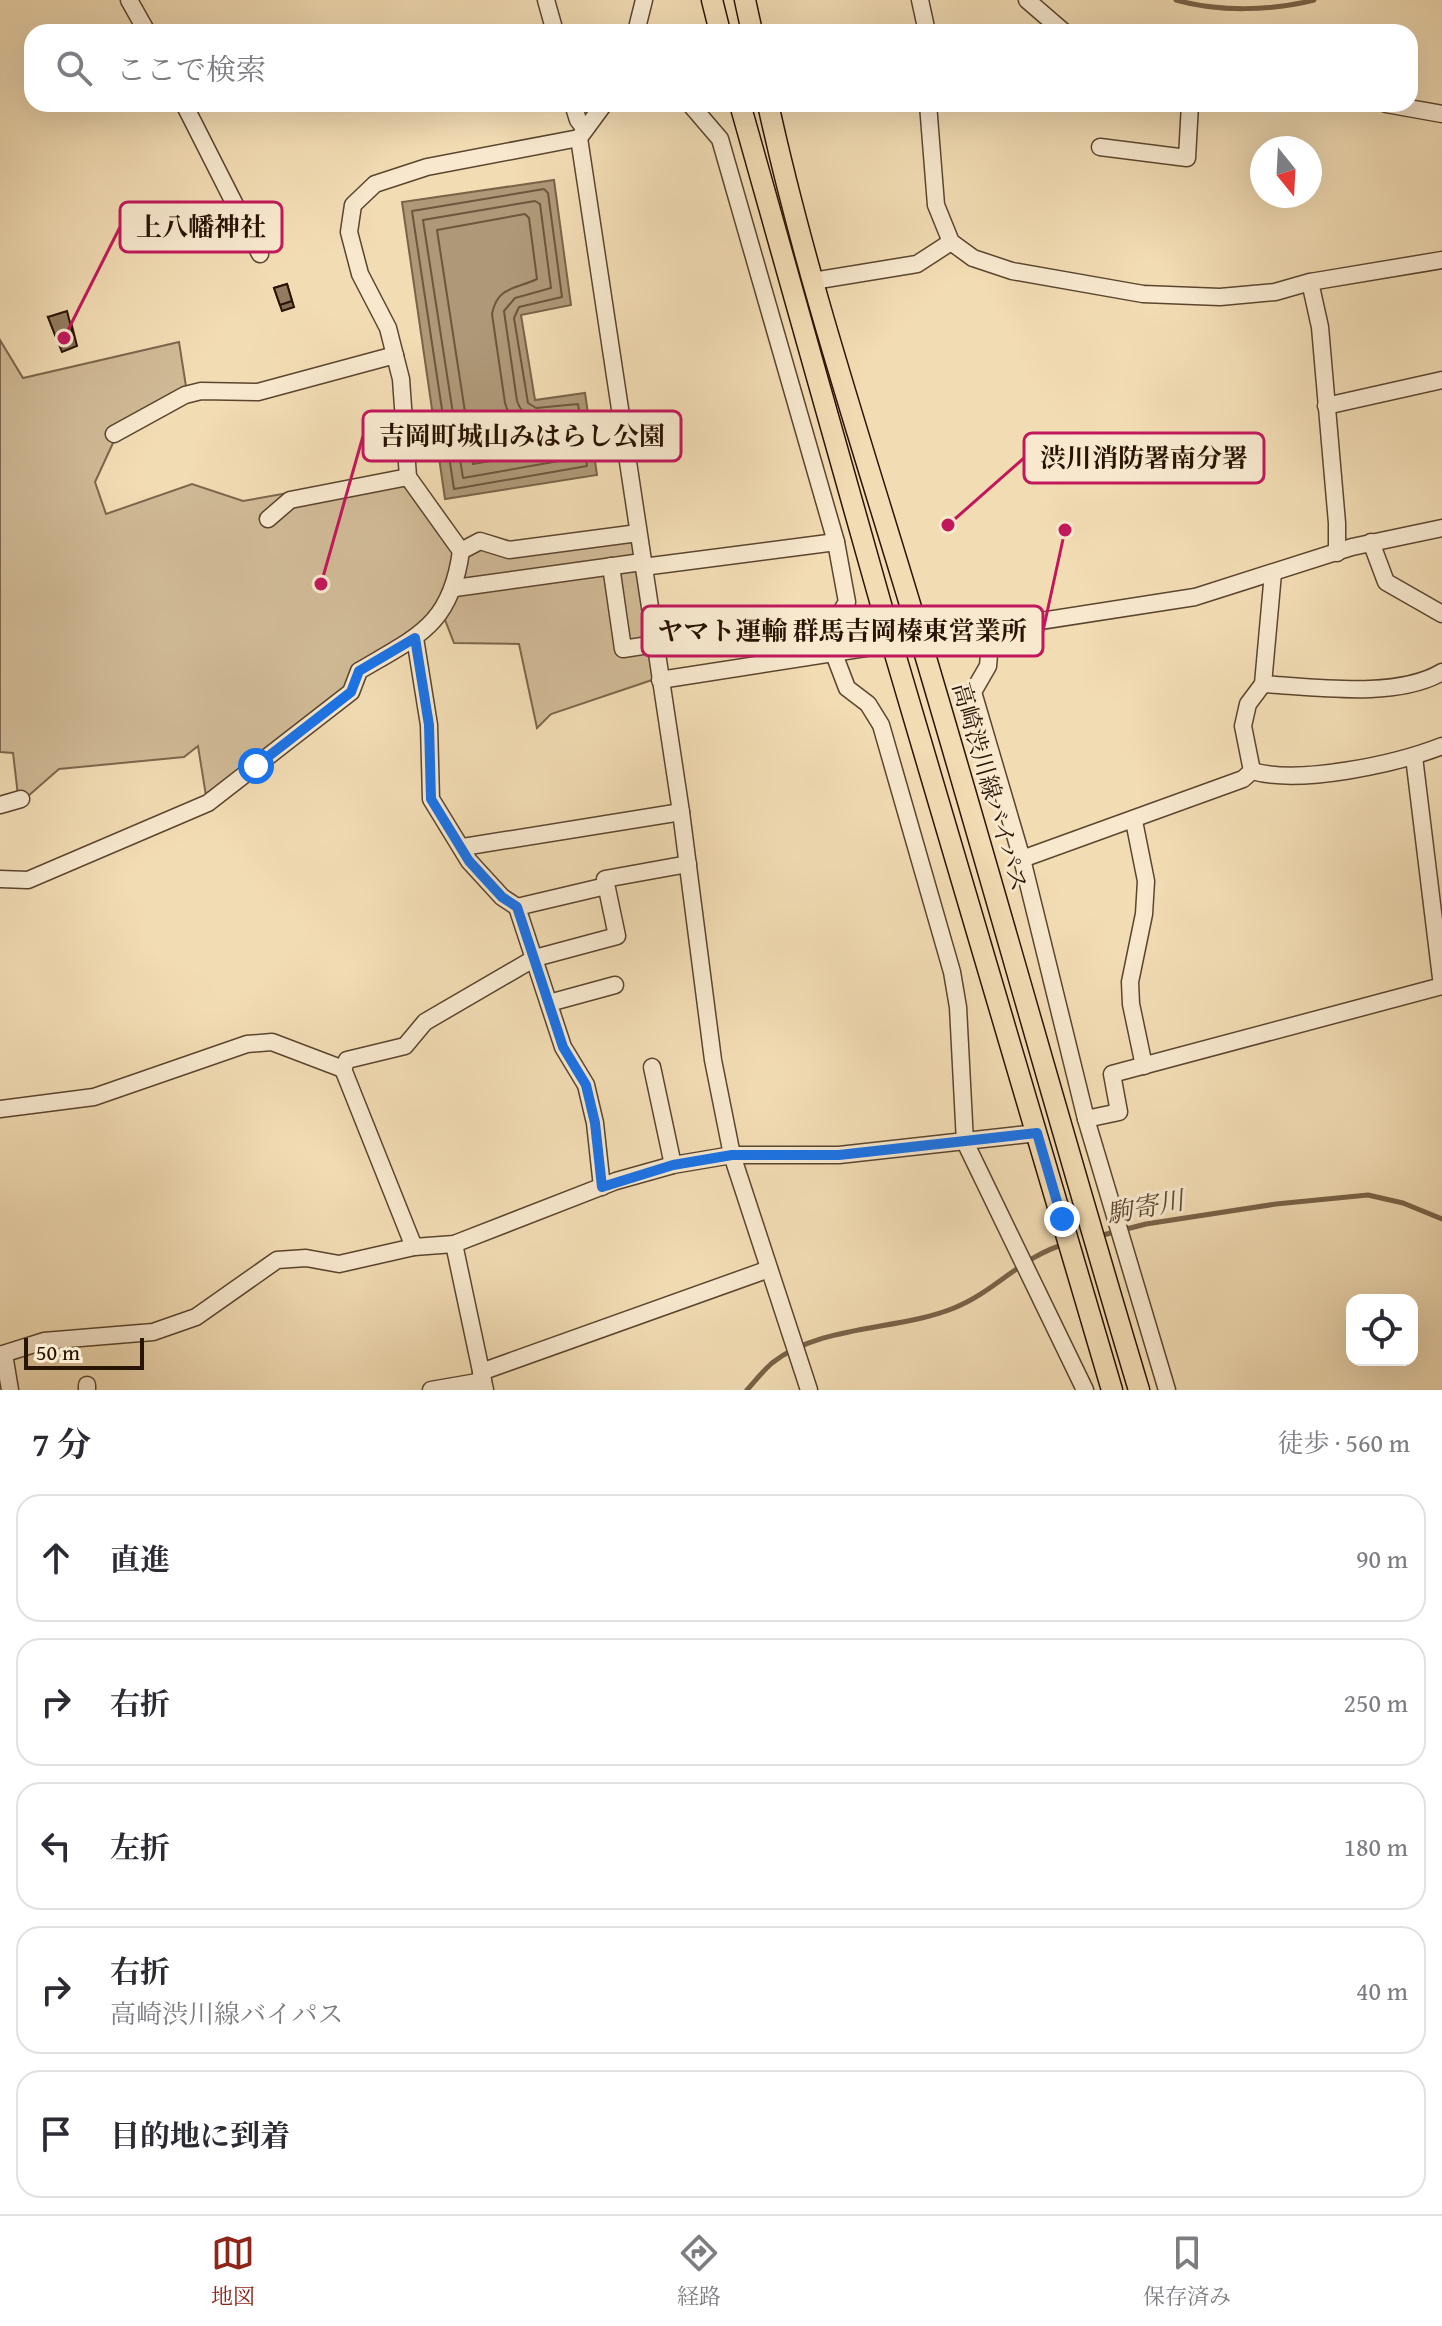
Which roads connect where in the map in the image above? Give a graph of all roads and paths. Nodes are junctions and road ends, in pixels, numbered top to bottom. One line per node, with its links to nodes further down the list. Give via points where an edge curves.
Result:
1 (129, 0): 8 (street)
2 (546, 0): 9 (street)
3 (644, 0): 10 (street)
4 (712, 0): 11 (main road)
5 (745, 0): 12 (main road)
6 (920, 0): 13 (street)
7 (1027, 0): 14 (street)
8 (142, 24)
9 (553, 24)
10 (638, 24)
11 (718, 24)
12 (750, 24)
13 (925, 24)
14 (1055, 24)
15 (1418, 110): 24 (street)
16 (188, 112): 28 (street)
17 (576, 112): 25 (street)
18 (598, 112): 25 (street)
19 (697, 112): 40 (street, via 720,139)
20 (742, 112): 53 (main road)
21 (770, 112): 30 (main road, 高崎渋川線バイパス)
22 (929, 112): 27 (street, via 936,205)
23 (1190, 112): 26 (street, via 1187,158)
24 (1442, 114)
25 (582, 134): 32 (street, via 427,167 375,184 353,205 349,232 360,274 388,328); 39 (street)
26 (1100, 147)
27 (951, 242): 30 (street, via 917,264); 31 (street, via 973,258 1012,271 1143,294 1220,297 1275,292)
28 (260, 254)
29 (1442, 260): 31 (street)
30 (813, 281): 51 (main road, 高崎渋川線バイパス)
31 (1310, 282): 34 (street, via 1320,327)
32 (395, 355): 35 (street, via 258,392 193,393); 36 (street)
33 (1442, 380): 34 (street)
34 (1326, 406): 43 (street)
35 (114, 434)
36 (408, 477): 37 (street, via 290,500); 42 (street)
37 (268, 519)
38 (1442, 528): 41 (street)
39 (638, 533): 42 (street, via 509,550 480,541); 44 (street)
40 (836, 542): 44 (street); 54 (street, via 847,602 833,625)
41 (1371, 542): 43 (street); 48 (street, via 1386,582)
42 (461, 551): 47 (street)
43 (1337, 553): 46 (street)
44 (642, 564): 45 (street); 52 (street)
45 (611, 566): 47 (street); 52 (street, via 623,649)
46 (1273, 573): 49 (street, via 1195,597); 57 (street)
47 (455, 588): 50 (street, via 430,626)
48 (1442, 614)
49 (991, 632): 51 (street); 66 (street, via 988,666 973,692)
50 (415, 638): 65 (street, via 429,725 431,799); 68 (street, via 359,671 351,692 208,803 28,880)
51 (922, 642): 53 (street); 94 (main road, 高崎渋川線バイパス)
52 (655, 644): 56 (street)
53 (893, 647): 54 (street); 79 (main road)
54 (834, 654): 56 (street); 80 (street, via 847,688 868,704 881,725 952,972)
55 (1442, 672): 57 (street, via 1423,684 1339,689)
56 (660, 680): 63 (street)
57 (1263, 684): 60 (street, via 1248,704 1243,726)
58 (1442, 746): 59 (street)
59 (1414, 757): 60 (street, via 1272,777); 74 (street, via 1442,986)
60 (1252, 771): 64 (street)
61 (21, 799): 62 (street)
62 (0, 805)
63 (681, 812): 65 (street); 67 (street)
64 (1134, 821): 66 (street); 74 (street, via 1146,881 1130,982)
65 (463, 847): 70 (street, via 469,861)
66 (1022, 859): 78 (street)
67 (688, 864): 69 (street, via 605,879); 81 (street, via 713,1060)
68 (0, 879)
69 (606, 886): 70 (street); 71 (street, via 617,936)
70 (517, 907): 71 (street)
71 (535, 958): 73 (street); 76 (street, via 425,1022 405,1046 347,1060)
72 (615, 985): 73 (street)
73 (549, 1003): 83 (street, via 563,1047 586,1085)
74 (1144, 1066): 78 (street, via 1112,1074 1119,1112)
75 (652, 1067): 82 (street)
76 (343, 1069): 77 (street, via 272,1042 247,1044 94,1097); 85 (street)
77 (0, 1109)
78 (1086, 1119): 95 (street)
79 (1037, 1133): 80 (street); 93 (main road)
80 (965, 1142): 81 (street, via 839,1155); 92 (street)
81 (732, 1155): 82 (street); 86 (street)
82 (673, 1165): 83 (street)
83 (602, 1187): 84 (street)
84 (454, 1244): 85 (street); 88 (street)
85 (414, 1247): 87 (street, via 339,1264 277,1260 196,1317 153,1332 44,1341)
86 (769, 1269): 88 (street); 91 (street)
87 (2, 1354): 89 (street)
88 (483, 1381): 90 (street)
89 (10, 1390)
90 (431, 1390)
91 (809, 1390)
92 (1085, 1390)
93 (1112, 1390)
94 (1139, 1390)
95 (1167, 1390)

